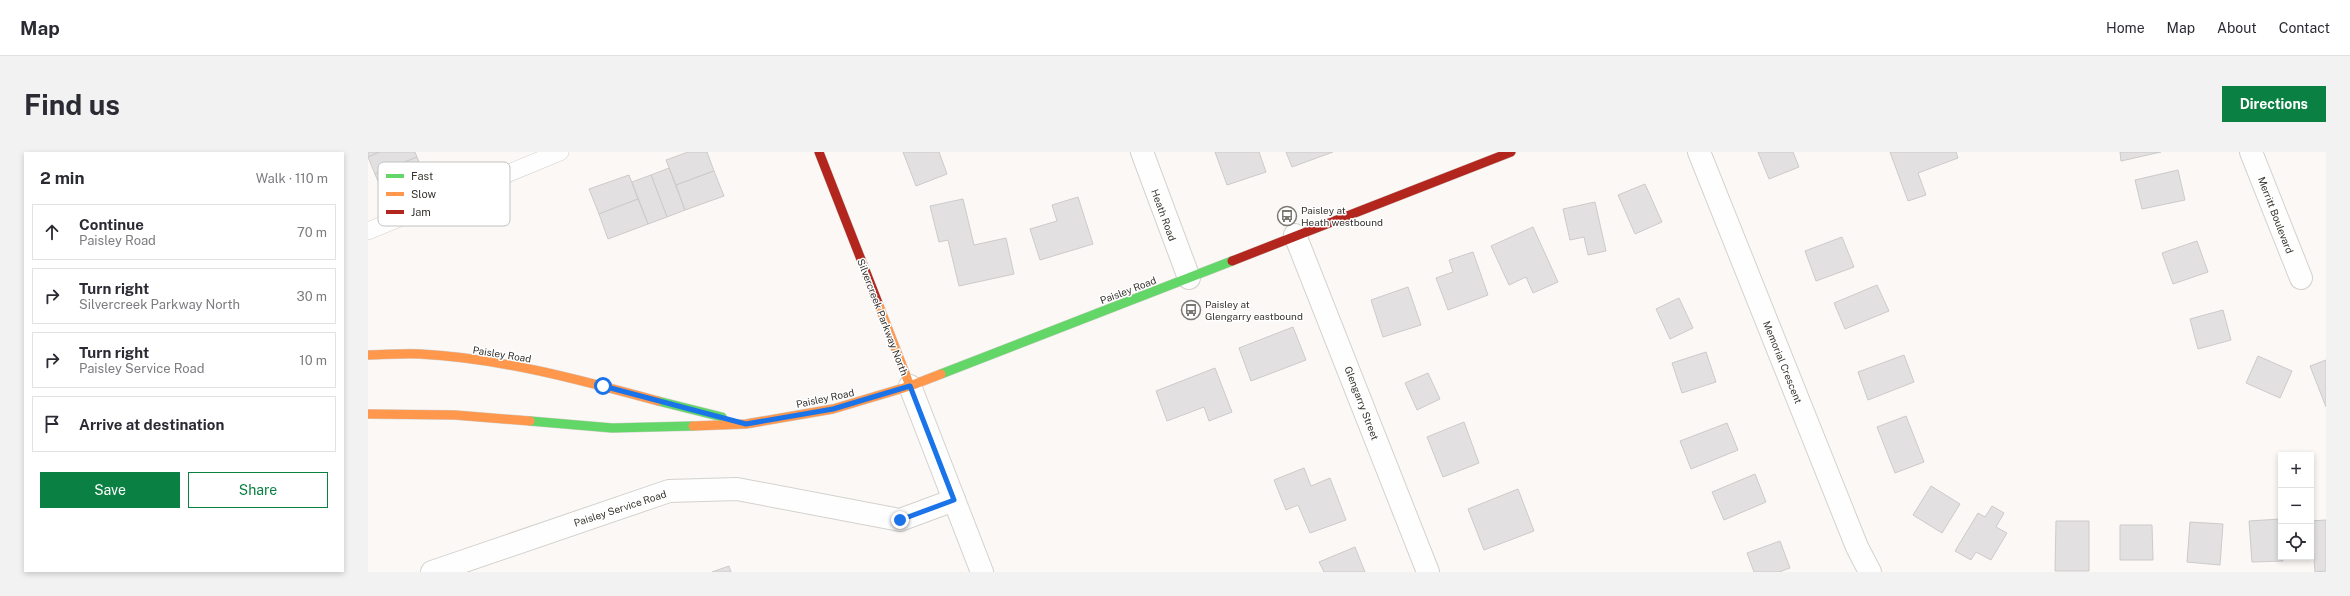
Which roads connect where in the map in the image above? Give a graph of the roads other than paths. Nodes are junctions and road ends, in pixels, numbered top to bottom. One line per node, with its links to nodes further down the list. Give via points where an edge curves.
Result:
1 (560, 152): 7 (lane)
2 (819, 152): 14 (main road, Silvercreek Parkway North)
3 (1142, 152): 11 (street, Heath Road)
4 (1511, 152): 10 (main road, Paisley Road)
5 (1699, 152): 21 (street, Memorial Crescent, via 1857,547)
6 (2251, 152): 12 (street, Merritt Boulevard)
7 (510, 173)
8 (380, 226): 9 (lane)
9 (368, 231)
10 (1295, 235): 11 (main road, Paisley Road); 20 (street, Glengarry Street)
11 (1188, 278): 14 (main road, Paisley Road)
12 (2301, 278)
13 (368, 355): 16 (main road, Paisley Road, via 424,354 515,367 603,386)
14 (910, 386): 16 (main road, Paisley Road, via 833,409); 17 (street, Silvercreek Parkway North)
15 (368, 414): 16 (main road, Paisley Road, via 455,415 612,428)
16 (746, 424)
17 (954, 500): 18 (street, Paisley Service Road, via 900,520 738,489 669,491); 19 (street, Silvercreek Parkway North)
18 (432, 572)
19 (982, 572)
20 (1428, 572)
21 (1870, 572)

